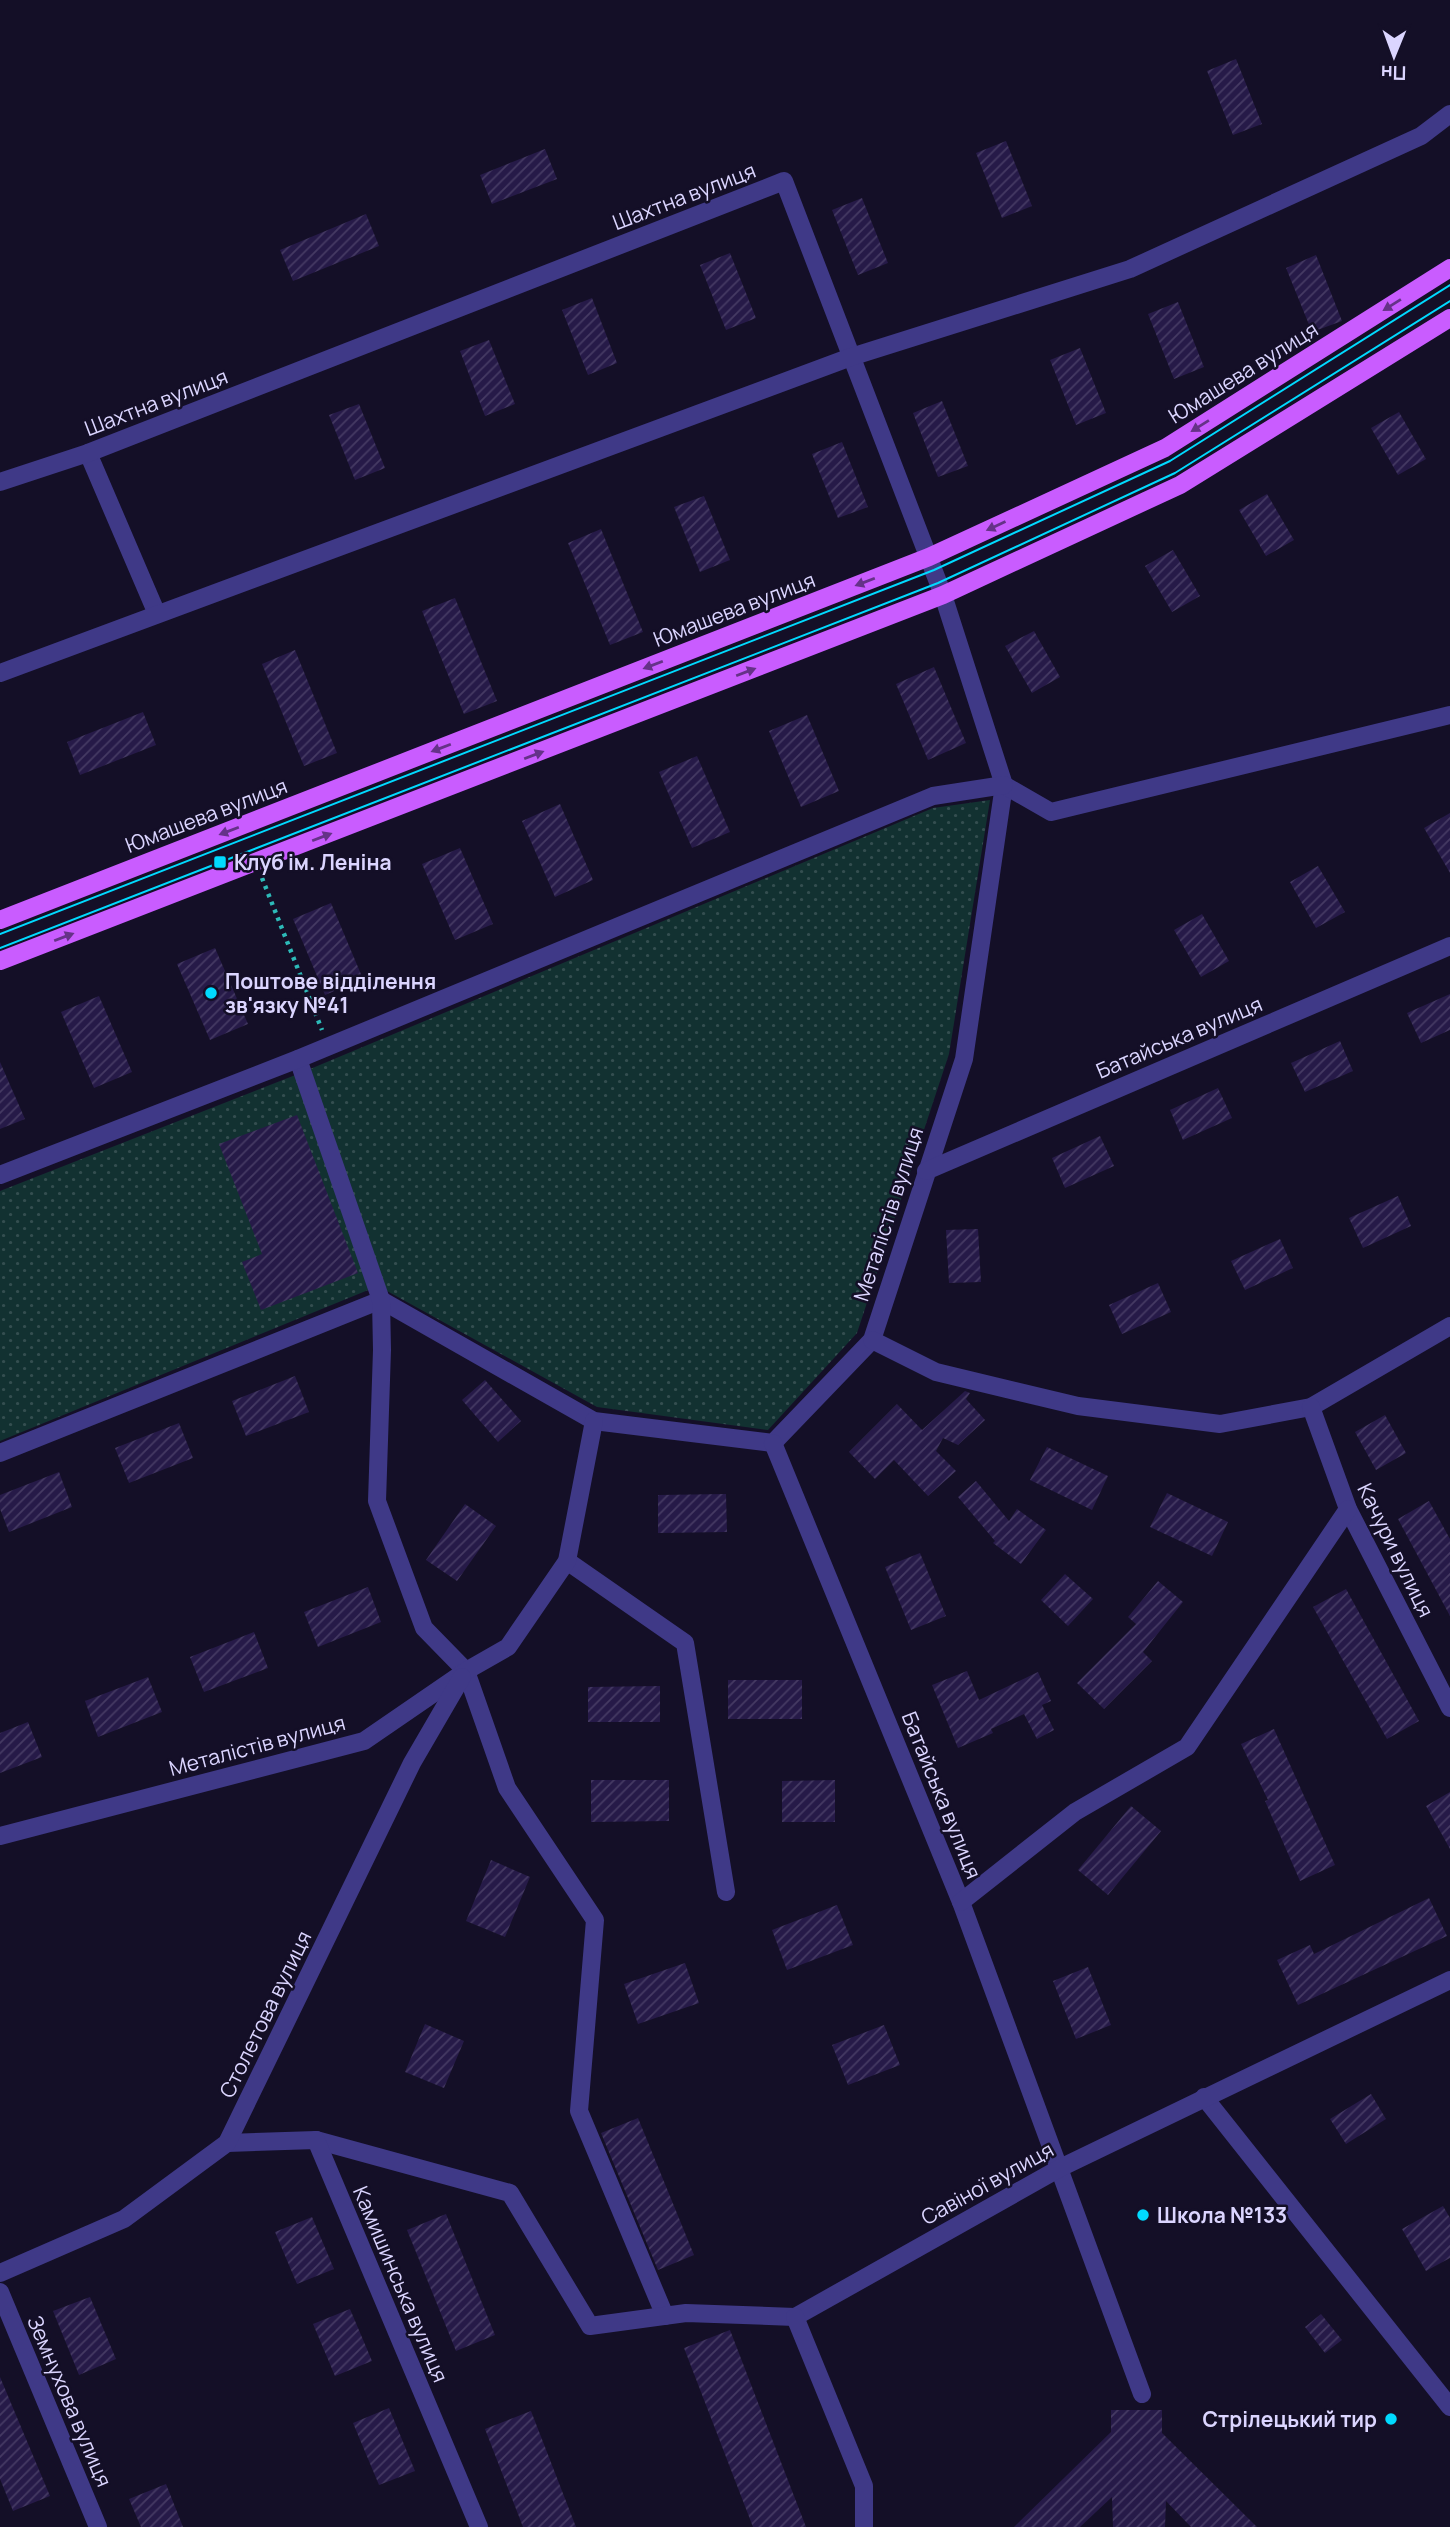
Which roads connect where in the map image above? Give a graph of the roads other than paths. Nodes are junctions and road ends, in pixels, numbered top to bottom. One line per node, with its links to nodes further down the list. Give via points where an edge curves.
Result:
1 (1450, 114): 4 (street, via 1421,136 1130,269)
2 (1450, 268): 7 (main road, Юмашева вулиця, one-way to 7, via 1165,448)
3 (1450, 318): 8 (main road, via 1180,485)
4 (851, 357): 5 (street, Шахтна вулиця, via 784,181); 7 (street, Шахтна вулиця); 9 (street)
5 (88, 453): 6 (street, Шахтна вулиця); 9 (street)
6 (0, 482)
7 (929, 557): 8 (street, Шахтна вулиця); 13 (main road, Юмашева вулиця, one-way to 13)
8 (943, 595): 12 (street, Шахтна вулиця); 15 (main road, one-way to 8)
9 (157, 614): 10 (street)
10 (0, 673)
11 (1450, 715): 12 (street, via 1051,812)
12 (1004, 785): 16 (street, via 933,796); 17 (street, Металістів вулиця, via 964,1059)
13 (0, 920)
14 (1450, 946): 17 (street, Батайська вулиця)
15 (0, 961)
16 (298, 1059): 18 (street); 19 (street)
17 (926, 1171): 21 (street, Металістів вулиця)
18 (0, 1175)
19 (381, 1300): 23 (street); 25 (street); 28 (street, via 377,1501 424,1628)
20 (1450, 1326): 22 (street)
21 (872, 1340): 22 (street, via 936,1372 1078,1406 1220,1424); 24 (street, Металістів вулиця)
22 (1311, 1407): 26 (street, Качури вулиця)
23 (594, 1421): 24 (street); 27 (street, Металістів вулиця)
24 (773, 1443): 32 (street, Батайська вулиця)
25 (0, 1453)
26 (1348, 1509): 29 (street, Качури вулиця); 32 (street, via 1188,1747 1075,1812)
27 (567, 1560): 28 (street, Металістів вулиця, via 508,1647); 31 (street, via 685,1643)
28 (466, 1671): 30 (street, Металістів вулиця, via 364,1741); 36 (street, Столетова вулиця, via 412,1763); 40 (street, via 507,1788 595,1920 579,2111)
29 (1450, 1708)
30 (0, 1836)
31 (726, 1892)
32 (961, 1902): 37 (street, Батайська вулиця)
33 (1450, 1979): 34 (street, Савіної вулиця)
34 (1204, 2096): 37 (street, Савіної вулиця); 43 (street)
35 (316, 2140): 36 (street); 40 (street, via 510,2193 590,2326); 45 (street, Камишинська вулиця)
36 (227, 2143): 38 (street, Столетова вулиця, via 124,2219)
37 (1060, 2168): 41 (street, Савіної вулиця); 42 (street, Батайська вулиця)
38 (0, 2273)
39 (0, 2292): 44 (street, Земнухова вулиця)
40 (665, 2316): 41 (street)
41 (795, 2317): 46 (street, via 864,2486)
42 (1142, 2393)
43 (1450, 2407)
44 (98, 2527)
45 (479, 2527)
46 (864, 2527)

